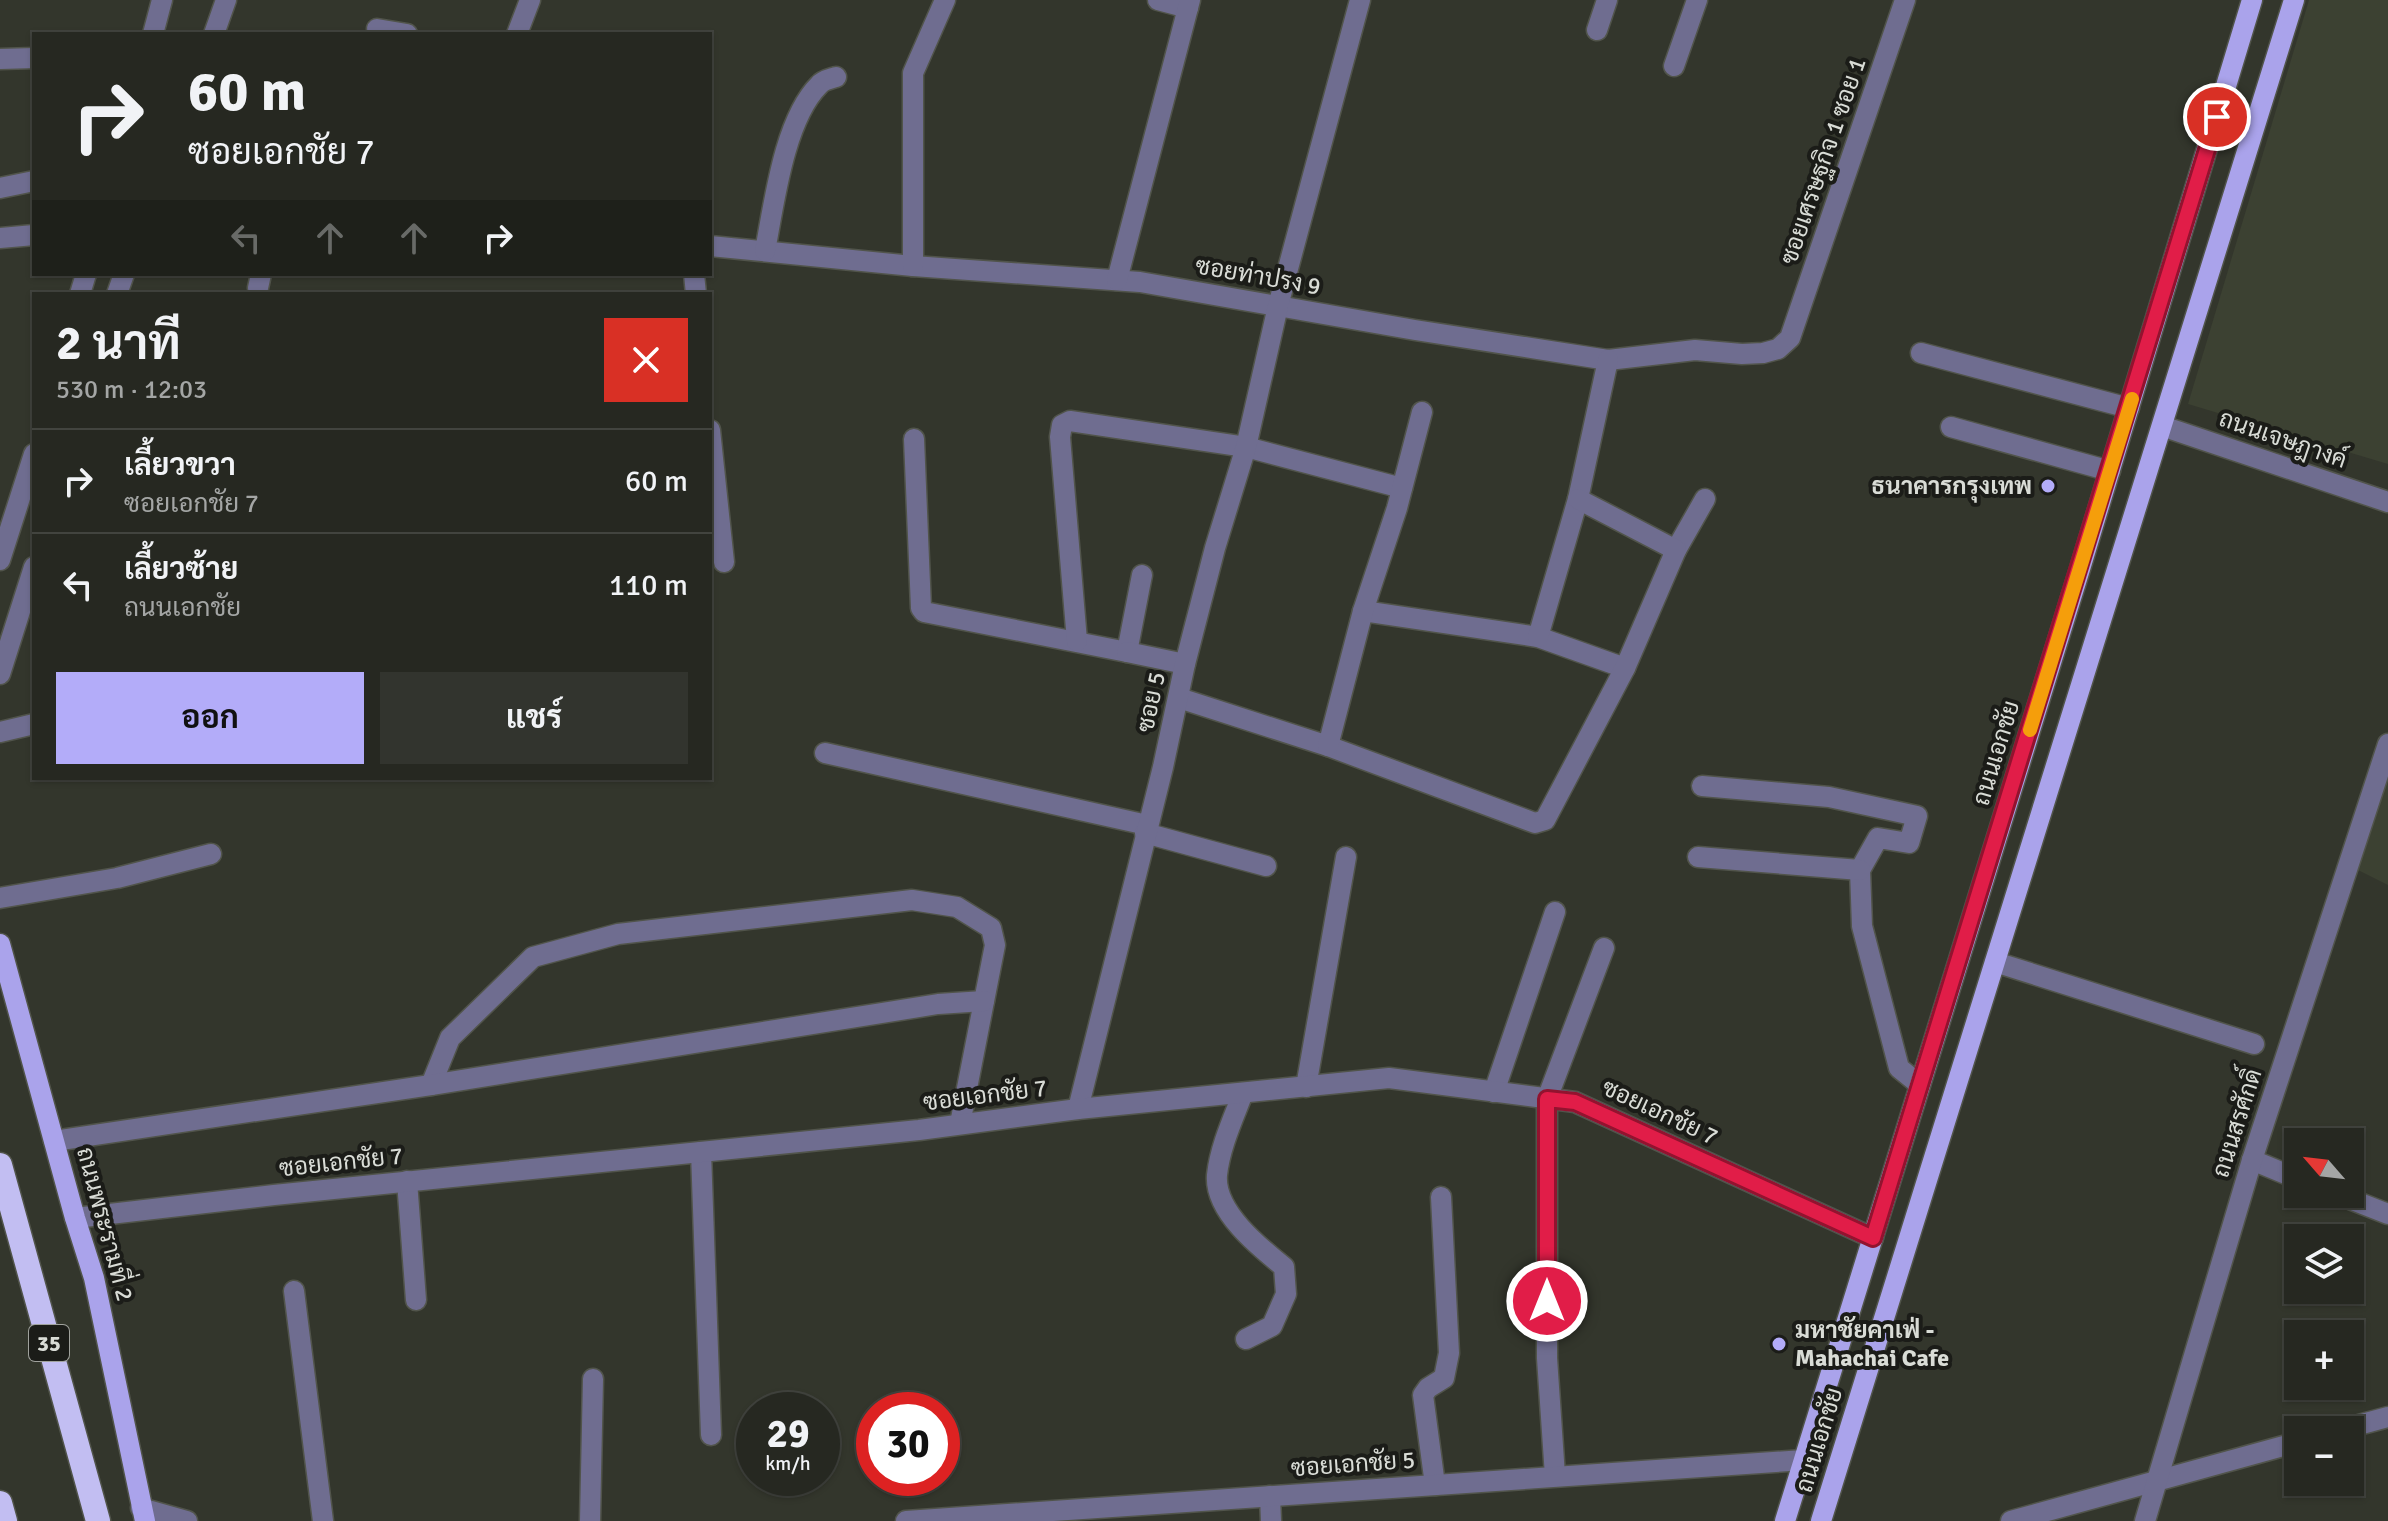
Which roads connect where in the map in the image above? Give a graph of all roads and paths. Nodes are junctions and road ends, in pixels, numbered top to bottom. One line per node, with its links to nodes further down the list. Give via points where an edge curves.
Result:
1 (162, 0): 15 (street)
2 (226, 0): 16 (street)
3 (530, 0): 18 (street)
4 (945, 0): 29 (street, via 913,73)
5 (1158, 0): 12 (street)
6 (1360, 0): 31 (street, ซอย 5)
7 (1607, 0): 14 (street)
8 (1697, 0): 21 (street)
9 (1905, 0): 32 (street, ซอยเศรษฐกิจ 1 ซอย 1)
10 (2252, 0): 35 (main road, ถนนเอกชัย)
11 (2294, 0): 37 (main road, ถนนเอกชัย)
12 (1189, 4): 30 (street)
13 (377, 29): 17 (street)
14 (1597, 30)
15 (154, 32)
16 (215, 32)
17 (395, 32)
18 (518, 32)
19 (32, 58): 20 (street)
20 (0, 59)
21 (1674, 66)
22 (836, 77): 28 (street, via 821,82 796,123)
23 (32, 181): 24 (street)
24 (0, 188)
25 (32, 235): 26 (street)
26 (0, 238)
27 (712, 246): 28 (street, ซอยท่าปรง 9)
28 (765, 251): 29 (street, ซอยท่าปรง 9)
29 (913, 266): 30 (street, ซอยท่าปรง 9)
30 (1117, 280): 31 (street, ซอยท่าปรง 9)
31 (1278, 306): 34 (street, ซอยท่าปรง 9); 40 (street, ซอย 5)
32 (1790, 338): 34 (street, ซอยท่าปรง 9, via 1763,353 1695,350)
33 (1921, 353): 35 (street)
34 (1608, 360): 45 (street)
35 (2129, 408): 43 (main road, ถนนเอกชัย)
36 (1422, 412): 44 (street)
37 (2162, 426): 47 (street, ถนนเจษฎางค์); 77 (main road, ถนนเอกชัย)
38 (1951, 427): 43 (street)
39 (914, 439): 55 (street, via 924,612)
40 (1246, 447): 44 (street); 55 (street, via 1070,421 1062,425); 57 (street, ซอย 5)
41 (712, 449): 50 (street)
42 (32, 460): 49 (street)
43 (2110, 471): 81 (main road, ถนนเอกชัย)
44 (1402, 488): 53 (street)
45 (1578, 499): 48 (street); 54 (street)
46 (1705, 499): 48 (street)
47 (2388, 502)
48 (1676, 550): 58 (street)
49 (0, 560)
50 (724, 562)
51 (32, 573): 59 (street)
52 (1142, 575): 56 (street)
53 (1363, 611): 54 (street); 64 (street)
54 (1538, 637): 58 (street)
55 (1077, 641): 56 (street)
56 (1127, 652): 57 (street)
57 (1185, 664): 60 (street, ซอย 5)
58 (1625, 668): 64 (street, via 1541,823)
59 (0, 674)
60 (1179, 698): 64 (street); 67 (street, ซอย 5)
61 (32, 724): 62 (street)
62 (0, 732)
63 (2388, 744): 90 (street, ถนนสรศักดิ์)
64 (1328, 746)
65 (825, 753): 67 (street)
66 (1702, 786): 72 (street, via 1829,797 1917,816 1909,843 1878,838)
67 (1146, 829): 71 (street); 86 (street, ซอย 5)
68 (211, 854): 73 (street, via 117,878)
69 (1346, 857): 82 (street)
70 (1698, 857): 72 (street)
71 (1266, 866)
72 (1860, 870): 81 (street, via 1862,926 1899,1068)
73 (0, 898)
74 (1555, 912): 83 (street)
75 (0, 944): 88 (main road, ถนนพระรามที่ 2 / 35)
76 (1604, 948): 85 (street)
77 (1995, 962): 79 (street); 124 (main road, ถนนเอกชัย)
78 (984, 1001): 80 (street); 80 (street, via 995,945 991,928 957,907 912,900 618,934 533,957 450,1038); 87 (street)
79 (2254, 1044)
80 (431, 1085): 88 (street)
81 (1920, 1085): 98 (main road, ถนนเอกชัย)
82 (1306, 1087): 83 (street, ซอยเอกชัย 7, via 1389,1078); 84 (street, ซอยเอกชัย 7)
83 (1494, 1092): 85 (street, ซอยเอกชัย 7)
84 (1243, 1093): 86 (street, ซอยเอกชัย 7); 101 (street, via 1217,1179 1226,1210 1284,1267 1286,1294 1272,1326)
85 (1547, 1099): 98 (street, ซอยเอกชัย 7, via 1575,1102); 108 (street, via 1547,1358)
86 (1078, 1109): 87 (street, ซอยเอกชัย 7)
87 (960, 1124): 89 (street, ซอยเอกชัย 7)
88 (54, 1141): 97 (main road, ถนนพระรามที่ 2 / 35)
89 (701, 1152): 93 (street, ซอยเอกชัย 7); 105 (street)
90 (2252, 1160): 92 (street); 109 (street, ถนนสรศักดิ์)
91 (0, 1165): 117 (highway, 35)
92 (2284, 1173)
93 (407, 1181): 97 (street, ซอยเอกชัย 7); 100 (street)
94 (1441, 1197): 110 (street, via 1449,1353 1444,1378 1423,1395)
95 (2364, 1205): 96 (street)
96 (2388, 1214)
97 (75, 1218): 113 (main road, ถนนพระรามที่ 2 / 35, via 94,1278)
98 (1873, 1238): 107 (main road, ถนนเอกชัย)
99 (294, 1291): 119 (street)
100 (416, 1300)
101 (1246, 1339)
102 (593, 1379): 120 (street)
103 (2388, 1417): 104 (street)
104 (2364, 1424)
105 (711, 1435)
106 (2284, 1446): 109 (street)
107 (1804, 1460): 108 (street, ซอยเอกชัย 5); 123 (main road, ถนนเอกชัย)
108 (1555, 1476): 110 (street, ซอยเอกชัย 5)
109 (2158, 1480): 125 (street); 126 (street, ถนนสรศักดิ์)
110 (1435, 1485): 111 (street, ซอยเอกชัย 5)
111 (1270, 1496): 114 (street, ซอยเอกชัย 5); 122 (street)
112 (0, 1503): 116 (highway)
113 (143, 1514): 118 (street)
114 (1122, 1514): 115 (street, ซอยเอกชัย 5)
115 (962, 1519): 121 (street, ซอยเอกชัย 5)
116 (5, 1521)
117 (98, 1521)
118 (187, 1521)
119 (323, 1521)
120 (590, 1521)
121 (906, 1521)
122 (1271, 1521)
123 (1785, 1521)
124 (1821, 1521)
125 (2011, 1521)
126 (2145, 1521)

